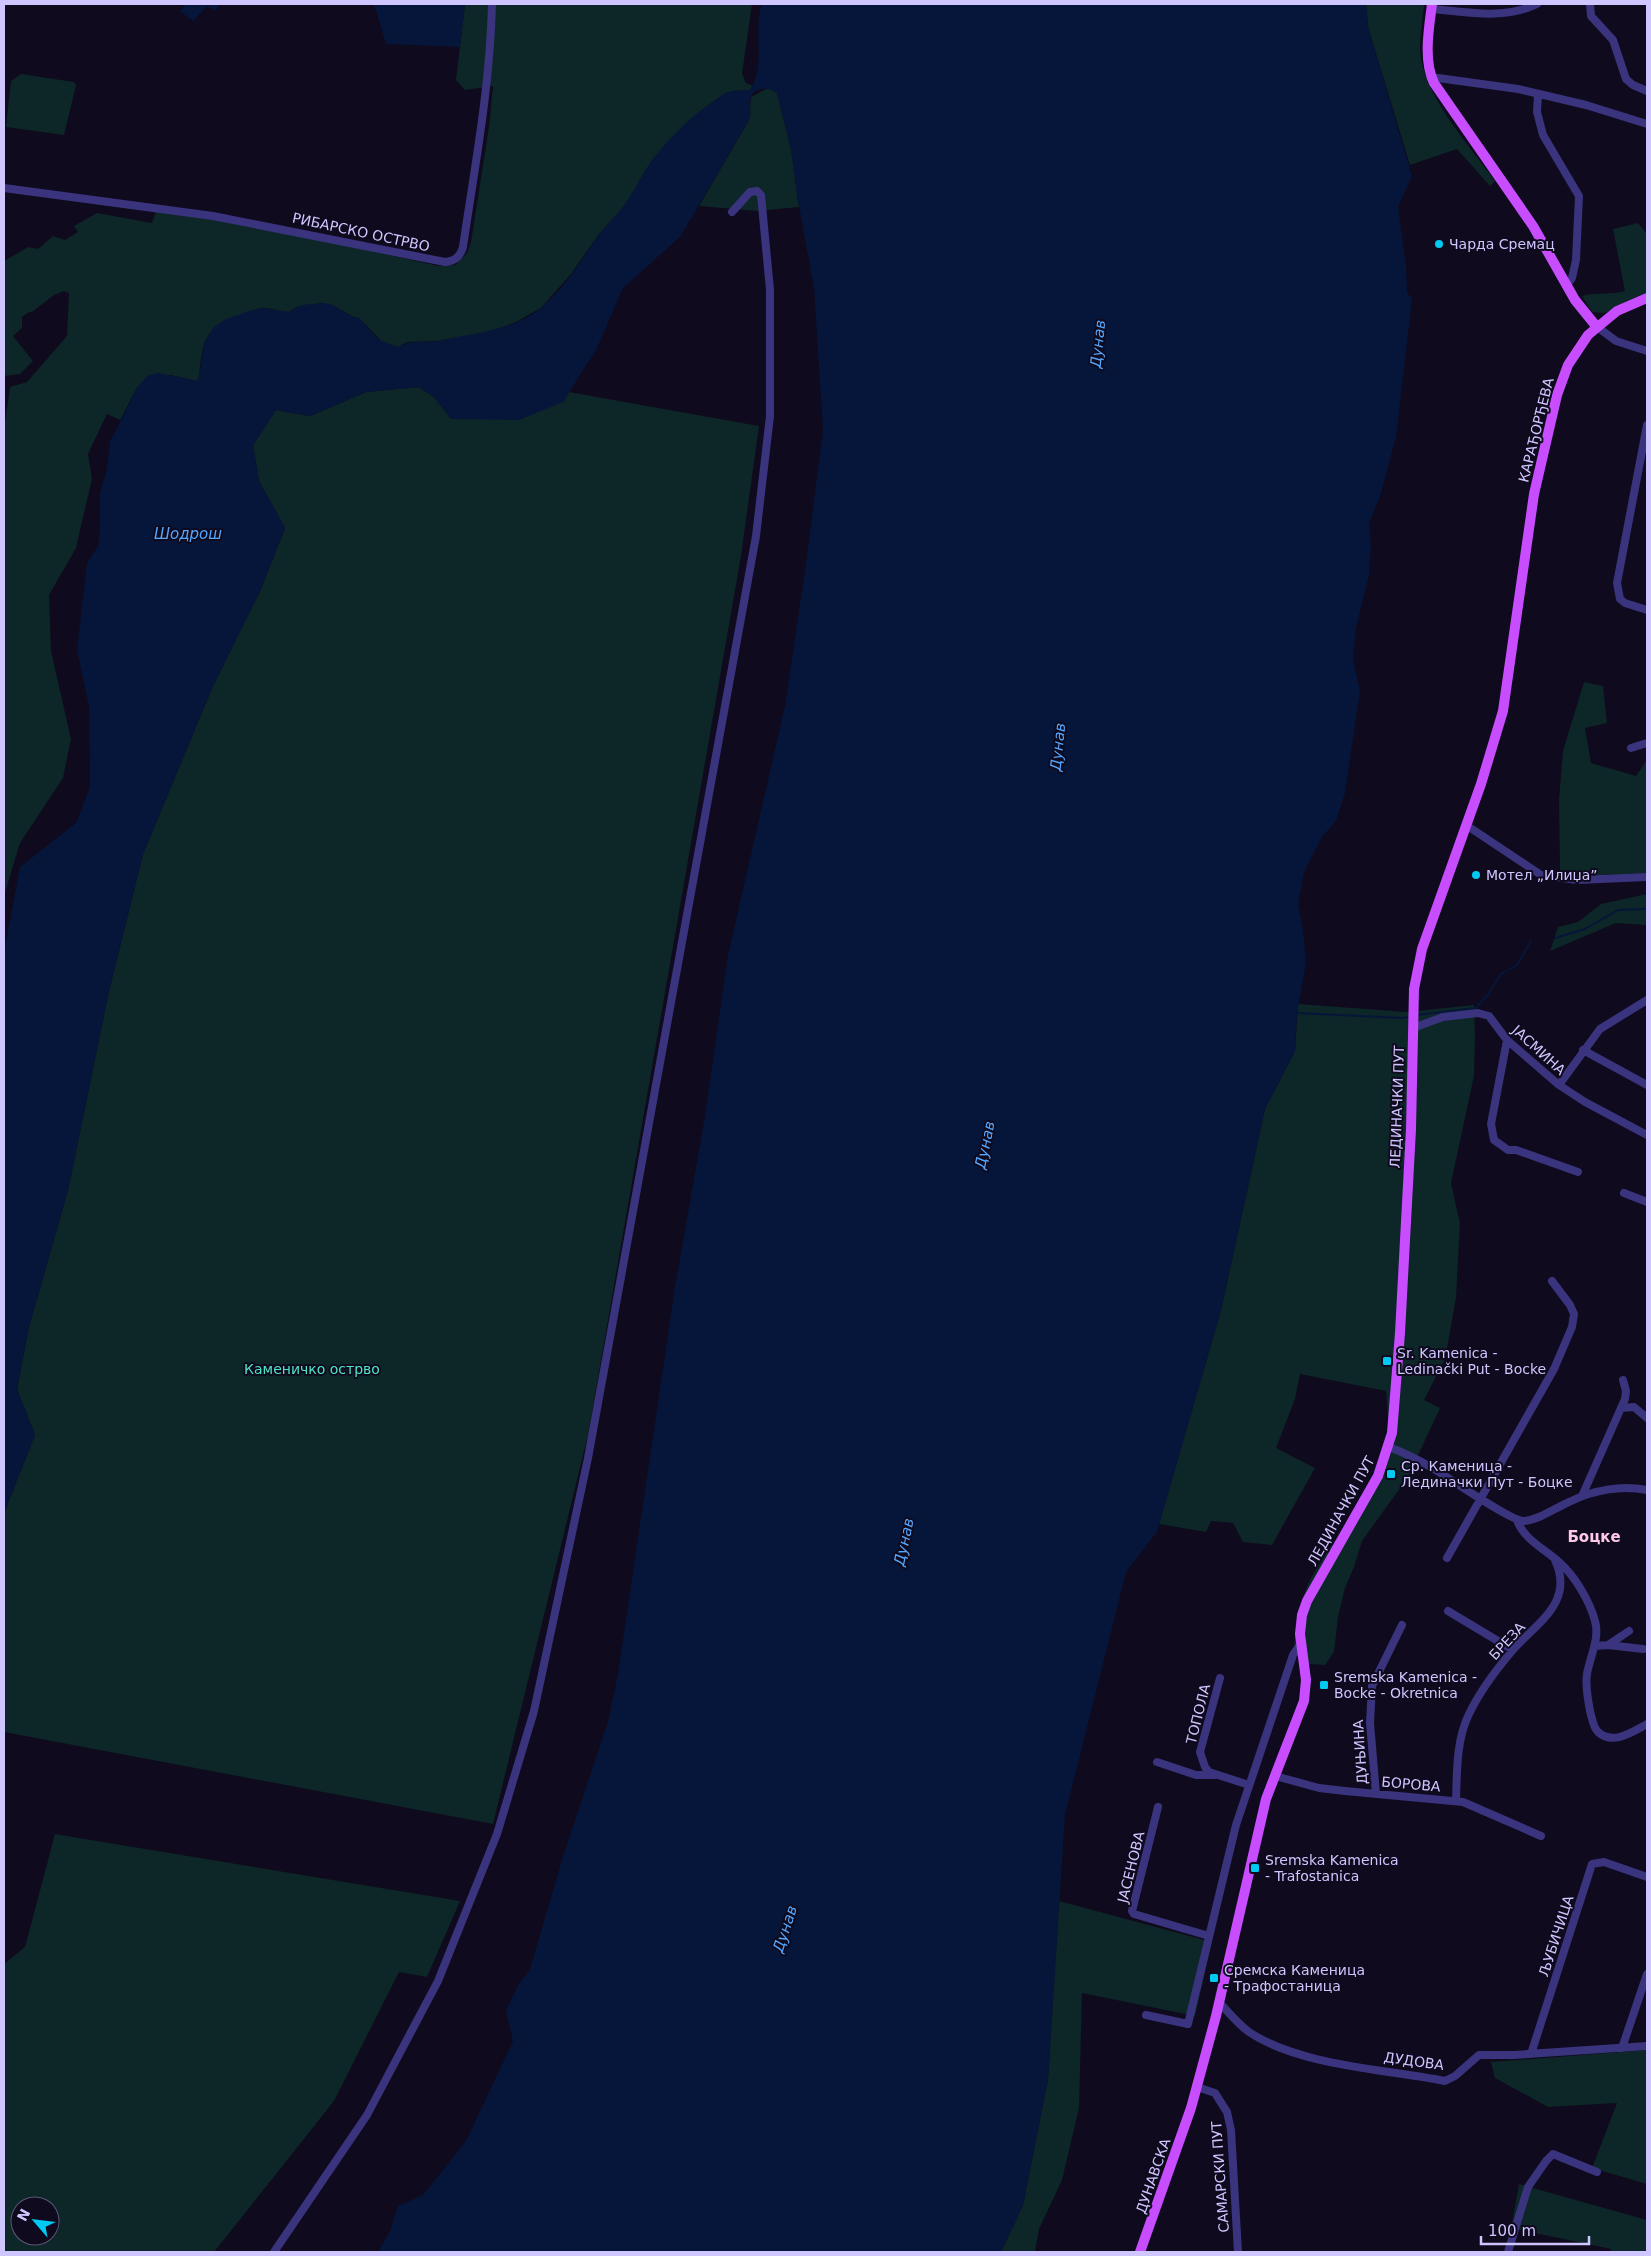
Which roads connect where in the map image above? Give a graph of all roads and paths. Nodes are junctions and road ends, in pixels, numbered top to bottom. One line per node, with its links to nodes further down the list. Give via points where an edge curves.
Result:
1 (492, 4): 9 (street, РИБАРСКО ОСТРВО, via 487,89 463,247 461,254 452,261 213,216)
2 (1537, 4): 4 (street, via 1500,14)
3 (1590, 4): 6 (street, via 1592,18 1613,40 1626,79)
4 (1432, 6): 5 (main road)
5 (1431, 77): 7 (street); 11 (main road, via 1533,226)
6 (1647, 91)
7 (1538, 94): 8 (street); 11 (street, via 1537,112 1543,135 1575,186 1579,200 1574,272)
8 (1647, 124)
9 (4, 188)
10 (732, 212): 71 (street, via 750,192 757,191 761,195 770,290 770,416 765,476 708,808 590,1448 534,1711 497,1834 438,1981 368,2115)
11 (1566, 286): 13 (main road)
12 (1647, 298): 13 (main road, КАРАЂОРЂЕВА, via 1617,311)
13 (1596, 326): 14 (street, via 1616,341); 19 (main road, КАРАЂОРЂЕВА, via 1568,364 1552,412 1531,512 1503,711)
14 (1647, 351)
15 (1647, 425): 16 (street, via 1617,583 1620,599)
16 (1647, 610)
17 (1647, 743): 18 (street)
18 (1631, 748)
19 (1466, 825): 20 (street, via 1541,875 1577,880); 22 (main road, ЛЕДИНАЧКИ ПУТ, via 1418,962)
20 (1647, 877)
21 (1647, 1000): 24 (street, via 1600,1029)
22 (1413, 1024): 23 (street, ЈАСМИНА, via 1443,1017 1481,1014 1492,1018); 35 (main road, ЛЕДИНАЧКИ ПУТ, via 1411,1129 1400,1325)
23 (1507, 1040): 25 (street, ЈАСМИНА); 28 (street, via 1491,1124 1494,1140 1508,1150)
24 (1583, 1050): 25 (street); 26 (street)
25 (1559, 1085): 27 (street, ЈАСМИНА)
26 (1647, 1085)
27 (1647, 1135)
28 (1578, 1172)
29 (1624, 1193): 30 (street)
30 (1647, 1202)
31 (1552, 1281): 38 (street, via 1574,1314 1572,1328 1554,1368)
32 (1623, 1380): 33 (street, via 1626,1391)
33 (1621, 1408): 34 (street, via 1634,1407); 37 (street)
34 (1647, 1418)
35 (1389, 1447): 38 (street, via 1405,1452); 45 (main road, ЛЕДИНАЧКИ ПУТ, via 1372,1487 1304,1608 1299,1628)
36 (1647, 1490): 37 (street, via 1618,1487)
37 (1582, 1496): 39 (street, via 1534,1518)
38 (1481, 1498): 39 (street); 40 (street)
39 (1517, 1520): 41 (street, via 1523,1533)
40 (1446, 1558)
41 (1554, 1558): 47 (street, via 1574,1579 1592,1612); 49 (street, БРЕЗА, via 1562,1577 1551,1611)
42 (1448, 1611): 49 (street)
43 (1402, 1625): 56 (street, ДУЊИНА, via 1374,1678 1370,1697)
44 (1629, 1632): 46 (street)
45 (1302, 1643): 54 (main road, ЛЕДИНАЧКИ ПУТ, via 1306,1674 1304,1701); 55 (street, via 1294,1651)
46 (1608, 1645): 47 (street); 48 (street)
47 (1595, 1646): 51 (street, via 1586,1690 1595,1728 1604,1736 1613,1738)
48 (1643, 1649)
49 (1513, 1650): 57 (street, БРЕЗА, via 1491,1676 1468,1716 1461,1743)
50 (1220, 1678): 53 (street, ТОПОЛА, via 1200,1752 1205,1767)
51 (1647, 1724)
52 (1157, 1762): 53 (street, via 1196,1775)
53 (1215, 1775): 55 (street)
54 (1275, 1776): 56 (street, БОРОВА, via 1319,1788); 63 (main road, ЛЕДИНАЧКИ ПУТ, via 1259,1826)
55 (1249, 1785): 61 (street)
56 (1376, 1794): 57 (street, БОРОВА)
57 (1456, 1801): 59 (street, БОРОВА)
58 (1158, 1807): 61 (street, ЈАСЕНОВА, via 1132,1911)
59 (1541, 1836)
60 (1647, 1877): 67 (street, ЉУБИЧИЦА, via 1604,1862 1592,1864)
61 (1209, 1936): 64 (street, via 1188,2024)
62 (1647, 1974): 66 (street)
63 (1219, 2002): 67 (street, ДУДОВА, via 1248,2031 1289,2052 1323,2060 1445,2080 1455,2076 1479,2055); 68 (main road, ЛЕДИНАЧКИ ПУТ)
64 (1146, 2015)
65 (1647, 2046): 66 (street, ДУДОВА)
66 (1622, 2048): 67 (street, ДУДОВА)
67 (1531, 2054)
68 (1197, 2087): 69 (main road, ЛЕДИНАЧКИ ПУТ); 73 (street, САМАРСКИ ПУТ, via 1215,2093 1223,2103 1229,2121)
69 (1191, 2108): 72 (main road, ДУНАВСКА)
70 (1598, 2172): 74 (street, via 1553,2154 1528,2187)
71 (274, 2252)
72 (1140, 2252)
73 (1238, 2252)
74 (1508, 2252)

